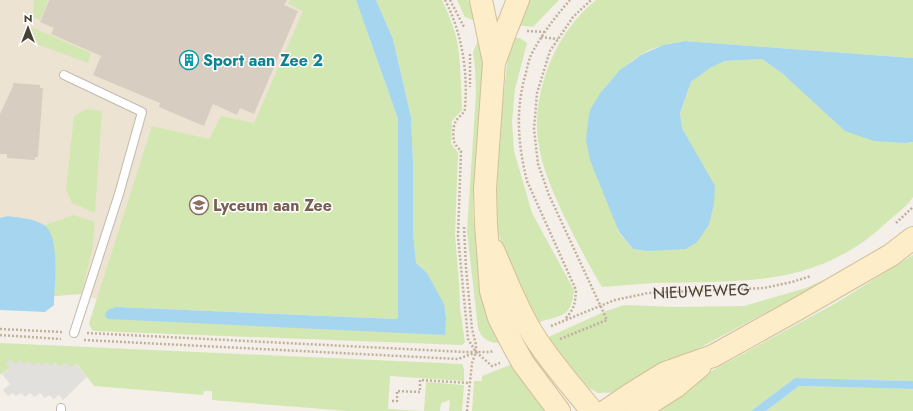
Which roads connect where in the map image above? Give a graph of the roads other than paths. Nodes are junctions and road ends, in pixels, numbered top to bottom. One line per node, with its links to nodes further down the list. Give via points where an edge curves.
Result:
1 (481, 0): 3 (main road)
2 (518, 0): 3 (main road)
3 (494, 64): 5 (main road, via 485,189)
4 (64, 75): 7 (lane, via 142,112)
5 (487, 236): 9 (main road, via 491,291 499,318 523,363); 10 (main road, via 537,341)
6 (913, 238): 8 (main road, via 891,255)
7 (77, 336)
8 (713, 356): 11 (main road, via 665,373); 12 (main road, via 675,387)
9 (559, 411)
10 (592, 411)
11 (606, 411)
12 (637, 411)

